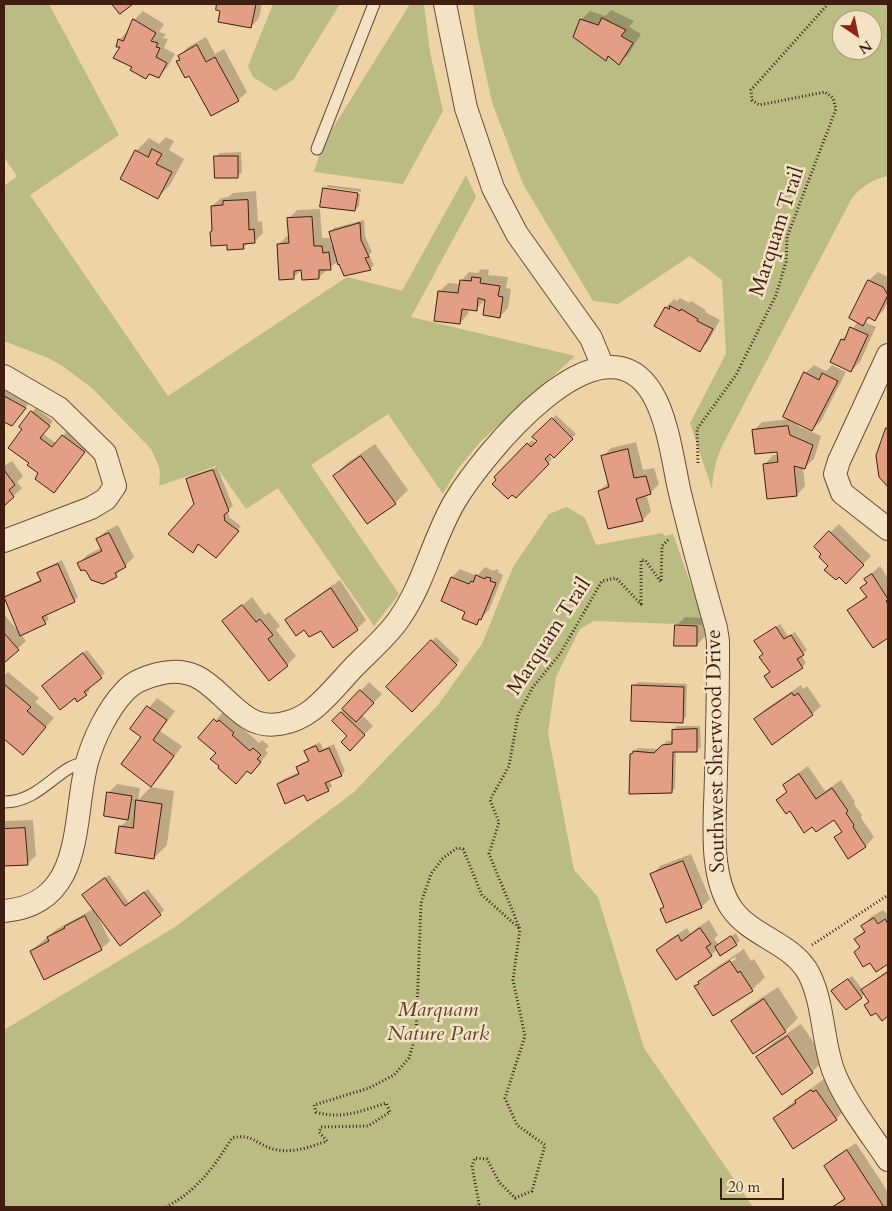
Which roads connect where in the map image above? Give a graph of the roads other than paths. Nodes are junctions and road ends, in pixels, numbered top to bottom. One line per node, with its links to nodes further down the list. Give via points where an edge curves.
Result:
1 (374, 4): 3 (lane)
2 (445, 4): 5 (street, via 466,108 493,188 517,234 591,338)
3 (316, 149)
4 (888, 355): 7 (street, via 834,474 842,493)
5 (603, 367): 9 (street, via 557,389 521,417 453,504 400,618 313,710 283,724 256,722 200,678 175,672 163,673 127,689 105,720); 12 (street, Southwest Sherwood Drive, via 616,366 637,376 646,383 657,402 716,628 715,843 723,891 745,924 803,965 817,997 830,1059 840,1085)
6 (4, 376): 8 (street, via 59,408 99,447 105,453 115,486 106,499 91,508)
7 (888, 529)
8 (4, 541)
9 (87, 763): 10 (lane, via 75,765 38,792 20,800); 11 (street, via 77,833 66,870 39,900)
10 (4, 802)
11 (4, 910)
12 (888, 1160)

